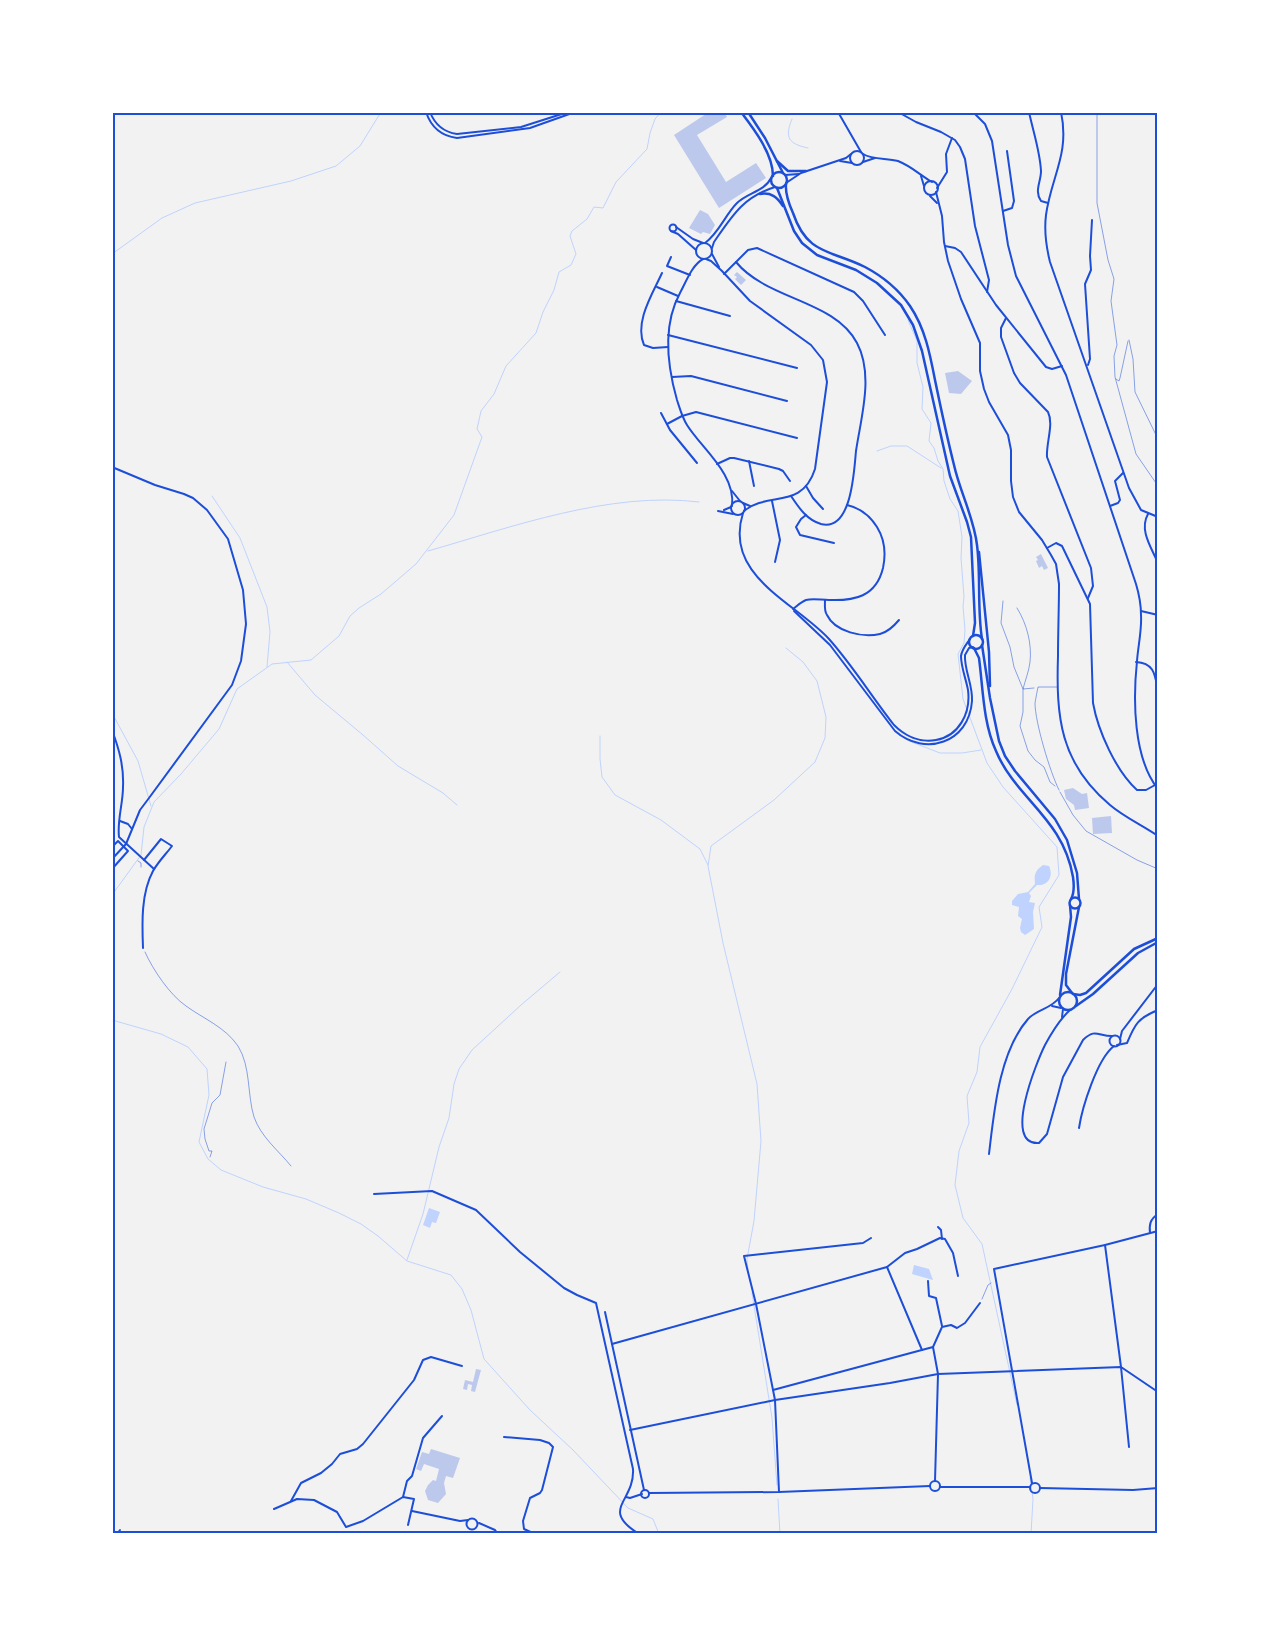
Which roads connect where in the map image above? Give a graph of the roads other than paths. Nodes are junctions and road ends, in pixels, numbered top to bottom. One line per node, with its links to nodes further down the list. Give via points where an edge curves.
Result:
1 (426, 112): 4 (street, via 437,130 456,138 530,128)
2 (430, 112): 3 (street, via 439,127 457,134 521,127)
3 (568, 112)
4 (575, 112)
5 (741, 112): 26 (main road, via 765,150 772,166)
6 (748, 112): 17 (main road)
7 (838, 112): 13 (street)
8 (898, 112): 12 (street)
9 (973, 112): 39 (street, via 985,124 992,141)
10 (1030, 112): 36 (street, via 1041,174 1037,192 1041,201)
11 (1061, 112): 36 (street, via 1063,153)
12 (952, 138): 27 (street, via 946,154 947,172); 57 (street, via 965,159 975,226 989,280)
13 (852, 139): 15 (street, via 855,148); 16 (street)
14 (1007, 151): 39 (street, via 1014,201 1012,208)
15 (852, 153): 16 (street); 19 (street); 21 (street)
16 (862, 153): 18 (street); 20 (street)
17 (775, 158): 22 (main road, via 788,171); 25 (main road)
18 (878, 158): 20 (street); 23 (street, via 903,163)
19 (835, 161): 21 (street); 22 (street)
20 (863, 162): 21 (street, via 859,165)
21 (852, 163)
22 (806, 172): 24 (street)
23 (918, 172): 28 (street); 30 (street)
24 (801, 173): 25 (street); 29 (street)
25 (784, 174): 26 (main road, via 776,173); 29 (main road)
26 (772, 177): 31 (main road); 43 (street, via 767,185 735,204 712,237)
27 (942, 179): 28 (street); 32 (street)
28 (933, 182): 30 (street); 32 (street)
29 (786, 184): 31 (main road); 98 (main road, via 794,218 806,239 820,249 881,277 906,301 920,322 956,474)
30 (924, 186): 35 (street)
31 (776, 188): 34 (street); 38 (main road)
32 (937, 188): 33 (street)
33 (936, 192): 35 (street); 37 (street)
34 (760, 194): 38 (main road, via 772,195); 45 (street, via 738,209)
35 (930, 195): 37 (street)
36 (1048, 204): 66 (street, via 1045,225 1050,262)
37 (939, 205): 44 (street)
38 (786, 208): 108 (main road, via 794,231 806,247 878,282 914,325 950,476 971,537)
39 (1003, 211): 65 (street, via 1016,276)
40 (1092, 220): 66 (street, via 1091,270 1085,284 1090,359)
41 (676, 227): 42 (street); 42 (street, via 670,225); 43 (street)
42 (672, 231): 46 (street)
43 (704, 243): 45 (street); 46 (street)
44 (945, 246): 57 (street, via 961,252); 99 (street, via 961,299 978,336 984,389 1008,436 1013,497 1019,512)
45 (712, 248): 47 (street)
46 (696, 250): 48 (street)
47 (712, 254): 50 (street); 53 (street)
48 (697, 255): 50 (street); 52 (street)
49 (671, 257): 55 (street, via 667,266)
50 (705, 259): 52 (street); 53 (street)
51 (736, 262): 53 (street); 63 (street, via 748,250 757,248 848,290 863,301); 86 (street, via 764,285 832,317 857,343 865,380)
52 (696, 264): 55 (street)
53 (723, 272): 82 (street, via 750,301 811,345 825,366 827,388 815,470)
54 (662, 273): 56 (street)
55 (690, 275): 58 (street)
56 (656, 287): 58 (street); 64 (street, via 644,315 642,339 648,348)
57 (987, 292): 61 (street)
58 (678, 296): 59 (street)
59 (676, 301): 60 (street); 62 (street)
60 (730, 316)
61 (1006, 318): 65 (street, via 1046,367 1052,370); 102 (street, via 1002,337 1014,373 1051,417 1047,457 1091,568 1093,586)
62 (668, 335): 64 (street); 67 (street)
63 (885, 335)
64 (668, 347): 68 (street)
65 (1062, 366): 88 (street)
66 (1087, 366): 78 (street)
67 (797, 368)
68 (672, 377): 69 (street, via 691,376); 71 (street)
69 (787, 401)
70 (662, 413): 72 (street)
71 (682, 416): 72 (street); 73 (street, via 691,412 701,413); 76 (street)
72 (667, 424): 75 (street)
73 (797, 438)
74 (749, 461): 76 (street, via 730,458); 79 (street, via 779,469); 81 (street)
75 (697, 463)
76 (717, 464): 80 (street)
77 (112, 466): 122 (street, via 193,498 207,510 228,539 243,590 246,624 232,685 148,798)
78 (1123, 473): 88 (street, via 1115,481 1120,500); 93 (street, via 1137,506)
79 (790, 481)
80 (730, 486): 85 (street); 89 (street)
81 (754, 486)
82 (806, 486): 83 (street); 90 (street)
83 (791, 496): 84 (street); 94 (street)
84 (772, 501): 87 (street); 100 (street, via 779,535)
85 (742, 503): 87 (street); 89 (street, via 735,502); 91 (street)
86 (847, 505): 94 (street, via 841,518 831,524 820,524); 103 (street, via 865,512 880,531 885,550 882,571 868,593 843,600)
87 (752, 506): 91 (street)
88 (1110, 506): 105 (street, via 1136,584)
89 (731, 507): 92 (street); 92 (street, via 720,511)
90 (823, 509)
91 (744, 512): 92 (street); 96 (street)
92 (735, 514): 96 (street)
93 (1148, 514): 95 (street); 101 (street, via 1144,530)
94 (806, 515): 97 (street, via 796,527 800,534)
95 (1158, 517)
96 (741, 526): 104 (street, via 740,546 746,562 758,578)
97 (834, 543)
98 (977, 543): 110 (main road); 116 (main road)
99 (1047, 548): 102 (street, via 1056,543 1062,546); 114 (street, via 1056,564 1059,584)
100 (775, 562)
101 (1158, 563)
102 (1088, 598): 118 (street, via 1095,714 1116,762 1132,785 1142,791)
103 (825, 600): 104 (street, via 806,600); 107 (street, via 824,610 829,619 852,633 880,634)
104 (792, 609): 109 (street, via 830,640 896,728 922,740 946,737 964,719 968,696 962,654); 112 (street, via 830,645 892,727 901,736 917,743 947,740 963,726 972,698 965,655 968,649)
105 (1141, 611): 106 (street); 113 (street)
106 (1158, 615)
107 (899, 620)
108 (973, 636): 109 (main road); 110 (main road)
109 (970, 639): 112 (main road)
110 (982, 639): 111 (main road)
111 (982, 646): 112 (main road); 116 (main road)
112 (974, 648): 131 (main road, via 979,658 988,726 996,752 1009,775 1046,817 1062,843 1072,874 1074,892)
113 (1136, 662): 115 (street, via 1150,666); 118 (street, via 1139,740)
114 (1057, 688): 120 (lane, via 1038,687 1036,702 1037,719); 123 (street, via 1064,738 1079,772 1110,805)
115 (1158, 691)
116 (991, 703): 132 (main road, via 996,733 1005,756 1067,840 1077,872)
117 (112, 730): 121 (street, via 122,764)
118 (1155, 786): 119 (street)
119 (1158, 789)
120 (1059, 790)
121 (119, 820): 122 (street); 124 (street, via 119,837)
122 (132, 829): 124 (street)
123 (1158, 836)
124 (126, 844): 125 (street); 128 (street)
125 (124, 847): 126 (street, via 118,841); 127 (street); 129 (street, via 128,852)
126 (112, 848)
127 (112, 858)
128 (144, 860): 130 (street); 130 (street, via 161,840 172,846)
129 (112, 869)
130 (154, 869): 137 (street, via 145,896)
131 (1071, 899): 132 (main road); 133 (main road)
132 (1079, 900): 134 (main road)
133 (1070, 905): 134 (main road); 140 (main road)
134 (1079, 907): 139 (main road, via 1066,982)
135 (1158, 938): 139 (main road, via 1134,949 1086,993)
136 (1158, 942): 142 (main road, via 1138,954)
137 (143, 948)
138 (1158, 984): 147 (street)
139 (1072, 993): 140 (main road, via 1066,992); 142 (main road, via 1077,1000)
140 (1060, 997): 141 (street); 143 (main road)
141 (1050, 1006): 143 (street); 156 (street, via 1028,1018 1008,1056 997,1094)
142 (1076, 1006): 144 (main road)
143 (1062, 1008): 144 (main road); 146 (street)
144 (1070, 1010): 146 (street)
145 (1158, 1010): 150 (street, via 1144,1015)
146 (1061, 1019): 148 (street, via 1044,1046 1025,1100 1024,1135 1031,1143 1039,1143 1047,1134 1063,1077 1083,1040 1091,1033)
147 (1122, 1031): 149 (street); 151 (street)
148 (1104, 1035): 149 (street); 152 (street)
149 (1113, 1036): 151 (street); 152 (street)
150 (1129, 1038): 151 (street, via 1124,1042); 153 (street, via 1126,1044)
151 (1120, 1039): 153 (street)
152 (1110, 1042): 153 (street); 154 (street)
153 (1116, 1046): 154 (street)
154 (1111, 1049): 155 (street, via 1088,1090)
155 (1079, 1128)
156 (989, 1154)
157 (374, 1194): 198 (street, via 432,1191 476,1210 564,1288 596,1303 633,1469)
158 (1158, 1214): 161 (street, via 1150,1222)
159 (938, 1227): 163 (street)
160 (1158, 1231): 161 (street)
161 (1150, 1233): 164 (street)
162 (871, 1238): 169 (street, via 863,1243 744,1256)
163 (942, 1239): 165 (street, via 905,1253); 166 (street, via 953,1253)
164 (1105, 1245): 176 (street); 177 (street, via 994,1268)
165 (887, 1267): 169 (street); 174 (street)
166 (958, 1276)
167 (928, 1281): 171 (street, via 929,1296 936,1298)
168 (980, 1302): 171 (street, via 965,1323 957,1328 951,1325)
169 (756, 1304): 172 (street); 179 (street)
170 (605, 1312): 172 (street)
171 (942, 1327): 173 (street)
172 (612, 1344): 183 (street)
173 (933, 1347): 174 (street); 178 (street)
174 (922, 1350): 179 (street)
175 (462, 1366): 199 (street, via 431,1356 423,1360 414,1380 364,1444 340,1454 321,1473 301,1483)
176 (1121, 1367): 177 (street); 180 (street); 185 (street)
177 (1013, 1371): 178 (street); 187 (street)
178 (938, 1374): 181 (street); 186 (street)
179 (773, 1390): 181 (street)
180 (1158, 1392)
181 (775, 1400): 183 (street); 194 (street)
182 (442, 1416): 197 (street, via 423,1438)
183 (630, 1430): 193 (street)
184 (504, 1437): 214 (street, via 546,1441 553,1447 542,1490 530,1498 523,1521 524,1529)
185 (1129, 1447)
186 (935, 1481): 188 (street); 189 (street)
187 (1032, 1483): 190 (street); 191 (street, via 1038,1483)
188 (930, 1486): 189 (street, via 934,1491); 194 (street)
189 (940, 1487): 190 (street)
190 (1030, 1487): 191 (street, via 1034,1493)
191 (1040, 1488): 192 (street)
192 (1158, 1488)
193 (644, 1490): 195 (street); 196 (street)
194 (780, 1492): 195 (street)
195 (649, 1493): 196 (street, via 646,1498)
196 (642, 1494): 198 (street)
197 (403, 1497): 199 (street, via 363,1521 346,1527 337,1512 314,1500 297,1498); 201 (street, via 414,1499)
198 (626, 1497): 211 (street, via 619,1514)
199 (291, 1501): 200 (street)
200 (274, 1509)
201 (412, 1511): 203 (street); 205 (street)
202 (468, 1520): 203 (street); 204 (street, via 472,1518); 208 (street)
203 (460, 1521): 208 (street)
204 (477, 1522): 206 (street); 207 (street)
205 (408, 1524)
206 (476, 1527): 207 (street); 208 (street); 210 (street)
207 (484, 1527): 213 (street)
208 (469, 1528): 210 (street)
209 (120, 1530): 212 (street)
210 (475, 1533)
211 (636, 1533)
212 (117, 1534)
213 (498, 1534)
214 (535, 1534)

